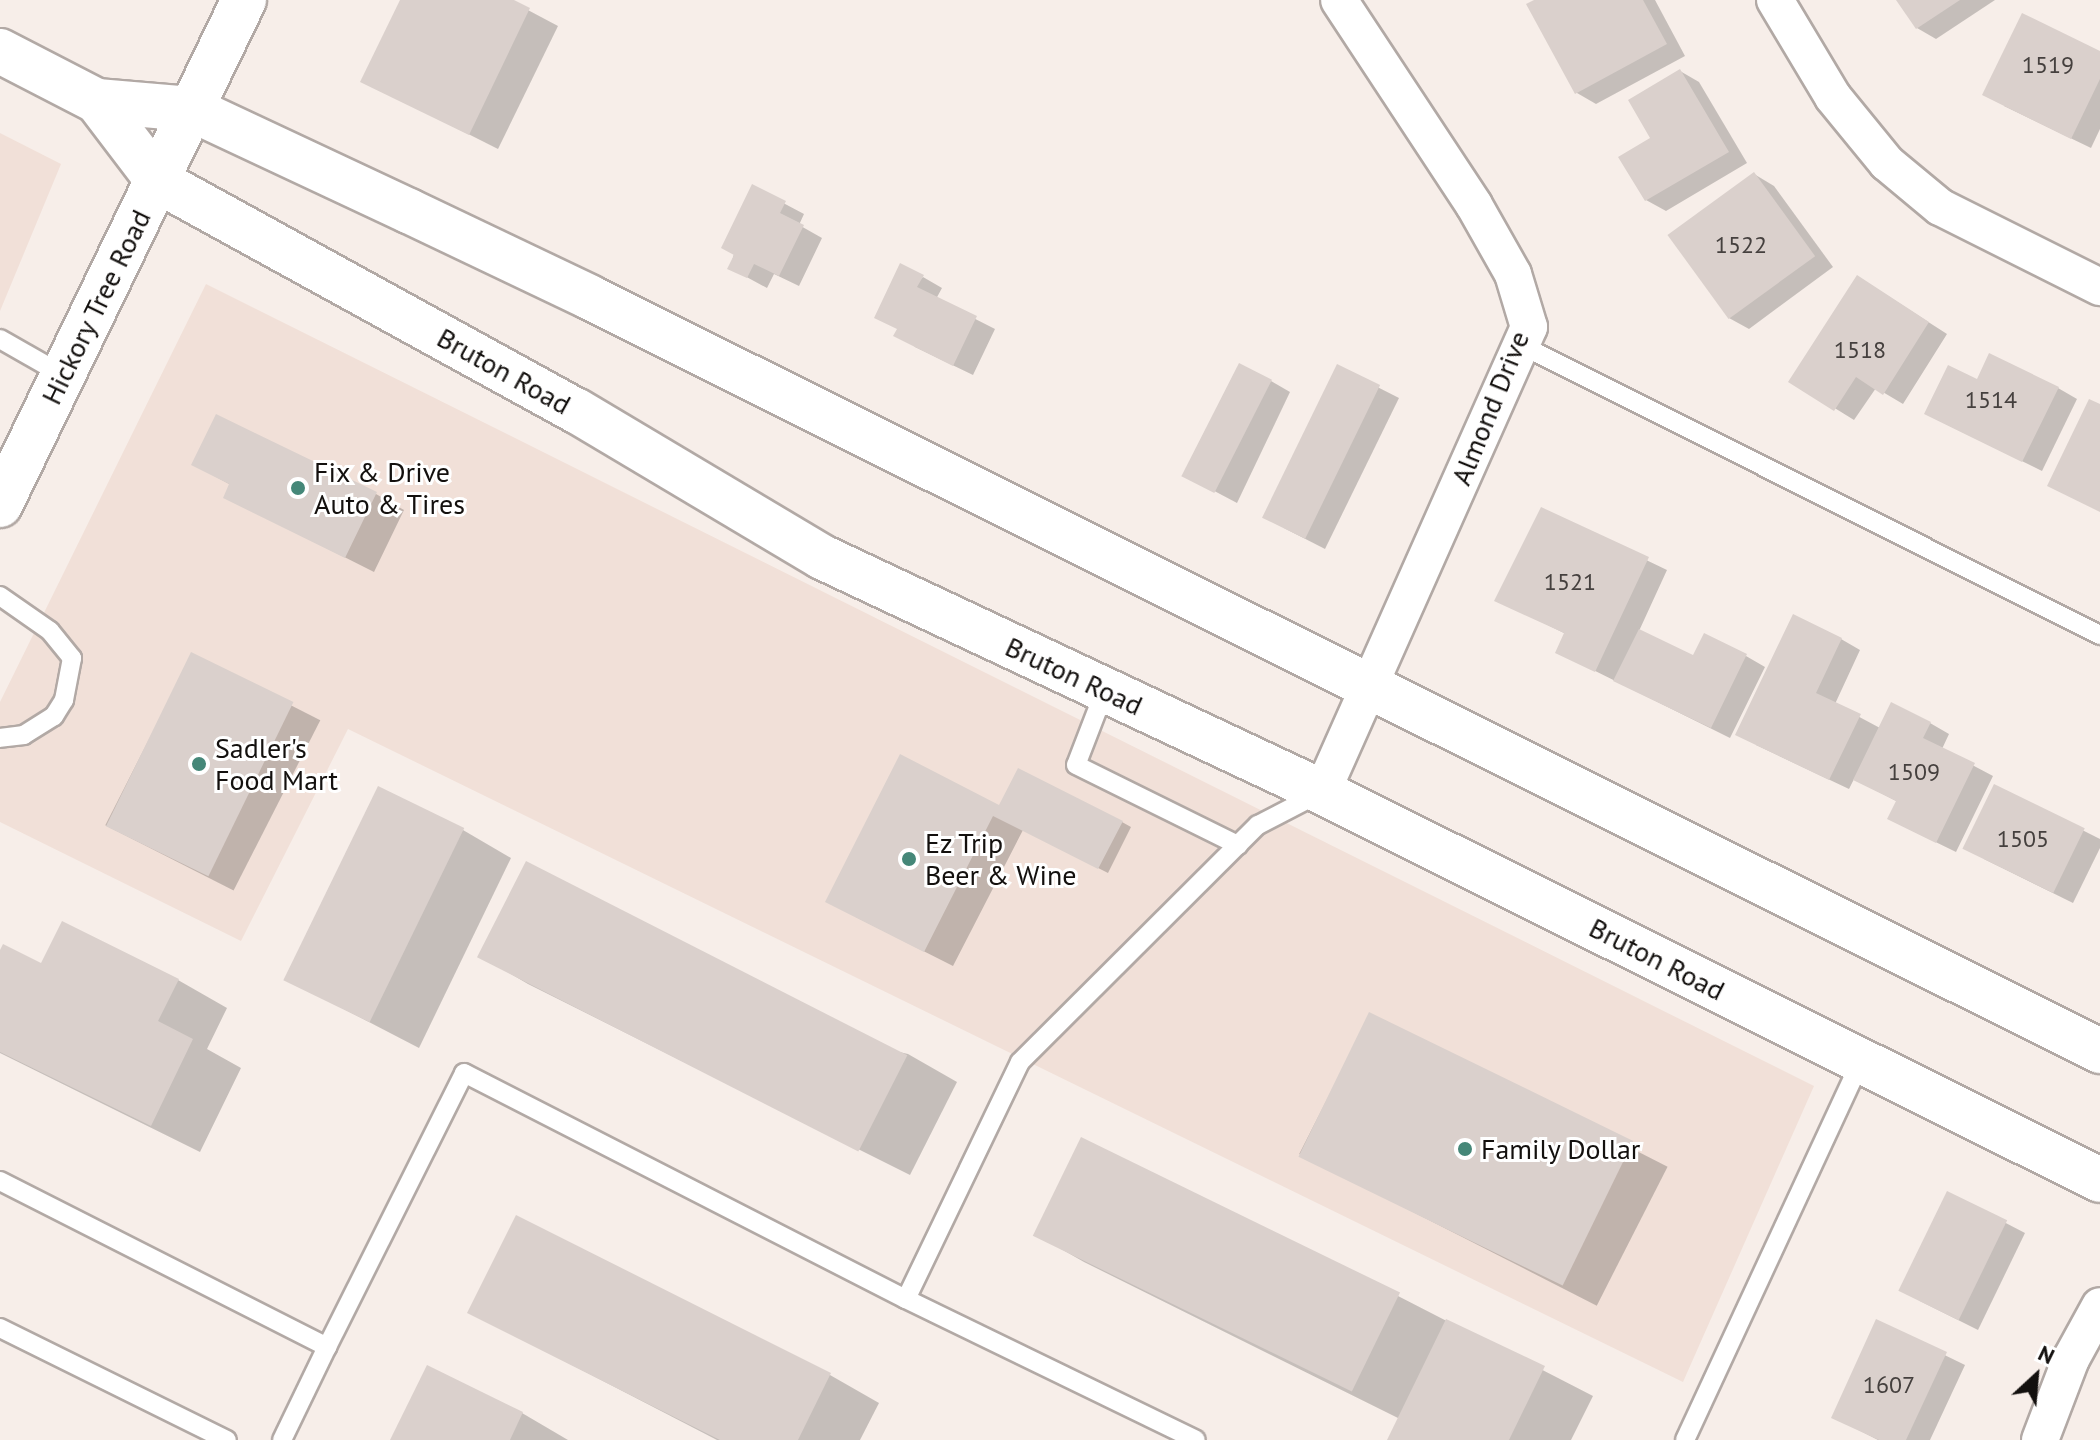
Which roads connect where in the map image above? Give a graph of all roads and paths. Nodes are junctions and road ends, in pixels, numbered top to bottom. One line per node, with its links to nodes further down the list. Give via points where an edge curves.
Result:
1 (244, 0): 6 (main road, Hickory Tree Road)
2 (1339, 0): 10 (street, Almond Drive, via 1474,205 1513,274 1529,327)
3 (1775, 0): 8 (street, via 1833,97 1887,163 1940,207)
4 (0, 51): 5 (main road, Bruton Road)
5 (97, 101): 6 (main road, Bruton Road); 7 (main road, Bruton Road)
6 (191, 109): 7 (main road, Hickory Tree Road); 15 (main road, Bruton Road, via 589,297)
7 (158, 181): 11 (main road, Hickory Tree Road); 16 (main road, Bruton Road, via 577,411 822,557)
8 (2100, 287)
9 (0, 339): 11 (lane)
10 (1521, 345): 14 (lane); 15 (street, Almond Drive)
11 (63, 375): 12 (main road, Hickory Tree Road)
12 (0, 505)
13 (0, 596): 17 (lane, via 50,631 72,658 64,700 54,716 24,735)
14 (2100, 635)
15 (1369, 689): 18 (street, Almond Drive); 20 (main road, Bruton Road)
16 (1105, 690): 18 (main road, Bruton Road); 19 (lane, via 1076,765)
17 (0, 738)
18 (1322, 792): 19 (lane, via 1258,825); 21 (main road, Bruton Road)
19 (1238, 845): 24 (lane, via 1020,1062)
20 (2100, 1051)
21 (1861, 1061): 22 (main road, Bruton Road); 31 (lane)
22 (2100, 1180)
23 (0, 1181): 27 (lane)
24 (906, 1299): 27 (lane, via 464,1073); 30 (lane)
25 (2100, 1306): 32 (street, via 2071,1359)
26 (0, 1328): 28 (lane)
27 (327, 1347): 29 (lane)
28 (227, 1440)
29 (282, 1440)
30 (1196, 1440)
31 (1685, 1440)
32 (2040, 1440)

